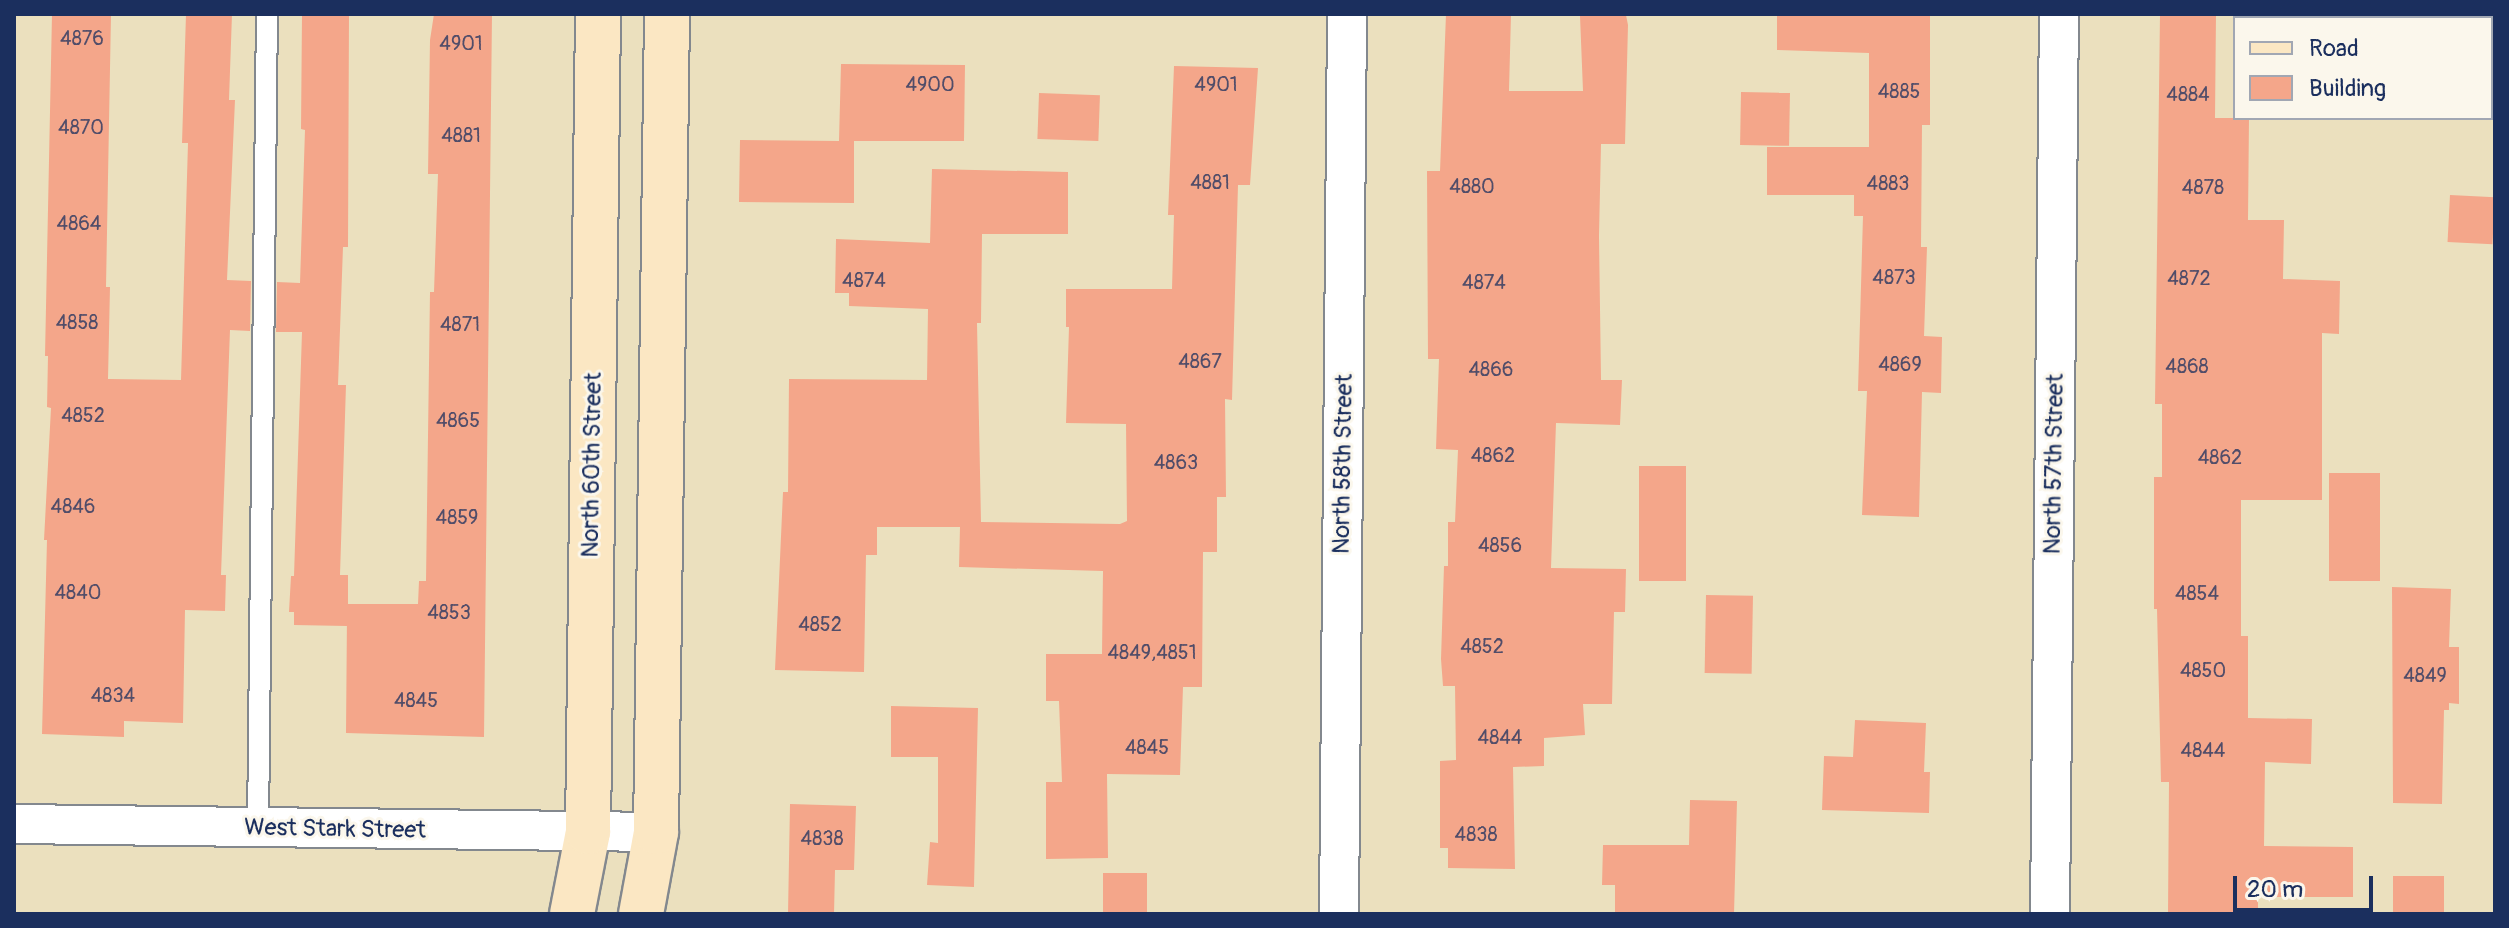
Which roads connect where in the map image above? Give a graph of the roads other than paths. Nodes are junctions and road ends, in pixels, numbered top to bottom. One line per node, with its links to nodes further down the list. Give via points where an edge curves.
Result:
1 (267, 14): 7 (lane)
2 (598, 14): 8 (main road, North 60th Street)
3 (667, 14): 9 (main road)
4 (1347, 14): 12 (street, North 58th Street)
5 (2059, 14): 13 (street, North 57th Street)
6 (14, 824): 7 (street, West Stark Street)
7 (258, 828): 8 (street, West Stark Street)
8 (588, 832): 9 (street, West Stark Street); 10 (main road, North 60th Street)
9 (656, 832): 11 (main road)
10 (572, 914)
11 (641, 914)
12 (1339, 914)
13 (2050, 914)

